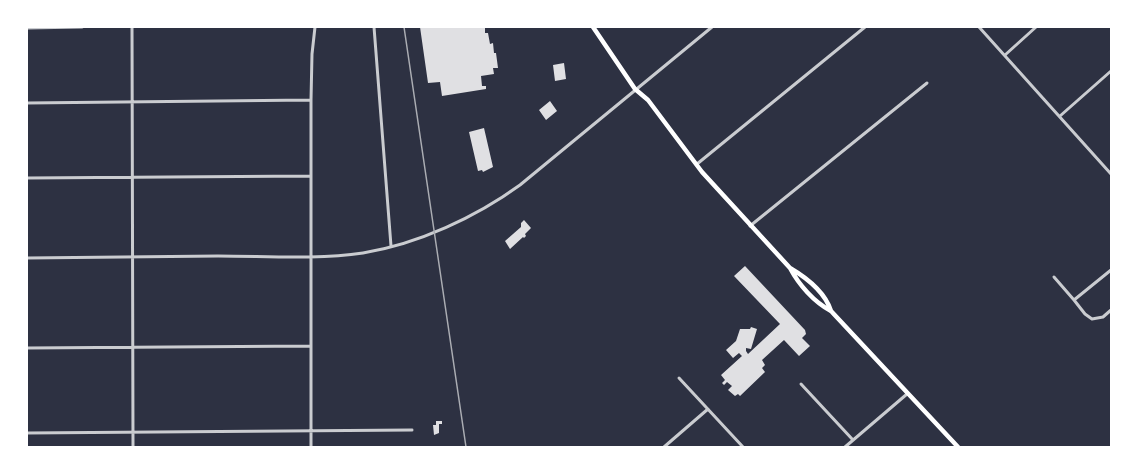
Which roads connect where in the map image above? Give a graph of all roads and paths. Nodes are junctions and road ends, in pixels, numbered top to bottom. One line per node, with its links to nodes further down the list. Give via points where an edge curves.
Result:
1 (82, 27): 10 (street)
2 (132, 27): 16 (street)
3 (315, 27): 15 (street)
4 (374, 27): 25 (street)
5 (593, 27): 14 (main road)
6 (712, 27): 14 (street)
7 (865, 27): 19 (street)
8 (979, 27): 11 (street)
9 (1036, 27): 11 (street)
10 (27, 28)
11 (1005, 55): 18 (street)
12 (1111, 70): 18 (street)
13 (927, 83): 24 (street)
14 (635, 89): 19 (main road, via 648,100); 25 (street, via 496,202 474,215)
15 (311, 100): 16 (street); 21 (street)
16 (132, 102): 17 (street); 22 (street)
17 (27, 103)
18 (1060, 116): 20 (street)
19 (697, 164): 24 (main road)
20 (1111, 174)
21 (311, 176): 22 (street); 26 (street)
22 (133, 177): 23 (street); 27 (street)
23 (27, 178)
24 (750, 226): 38 (main road, via 826,299 831,311)
25 (391, 246): 26 (street, via 362,253)
26 (311, 256): 27 (street); 33 (street)
27 (133, 257): 28 (street); 34 (street)
28 (27, 258)
29 (1111, 270): 31 (street)
30 (1054, 278): 31 (street)
31 (1074, 300): 32 (street, via 1092,319)
32 (1111, 310)
33 (311, 346): 34 (street); 41 (street)
34 (132, 347): 35 (street); 43 (street)
35 (27, 348)
36 (679, 378): 39 (street)
37 (801, 384): 44 (street)
38 (908, 393): 44 (street); 50 (main road)
39 (708, 410): 47 (street); 48 (street)
40 (412, 430): 41 (street)
41 (311, 431): 43 (street); 46 (street)
42 (27, 433): 43 (street)
43 (133, 433): 45 (street)
44 (853, 440): 49 (street)
45 (133, 447)
46 (311, 447)
47 (664, 447)
48 (743, 447)
49 (845, 447)
50 (958, 447)

